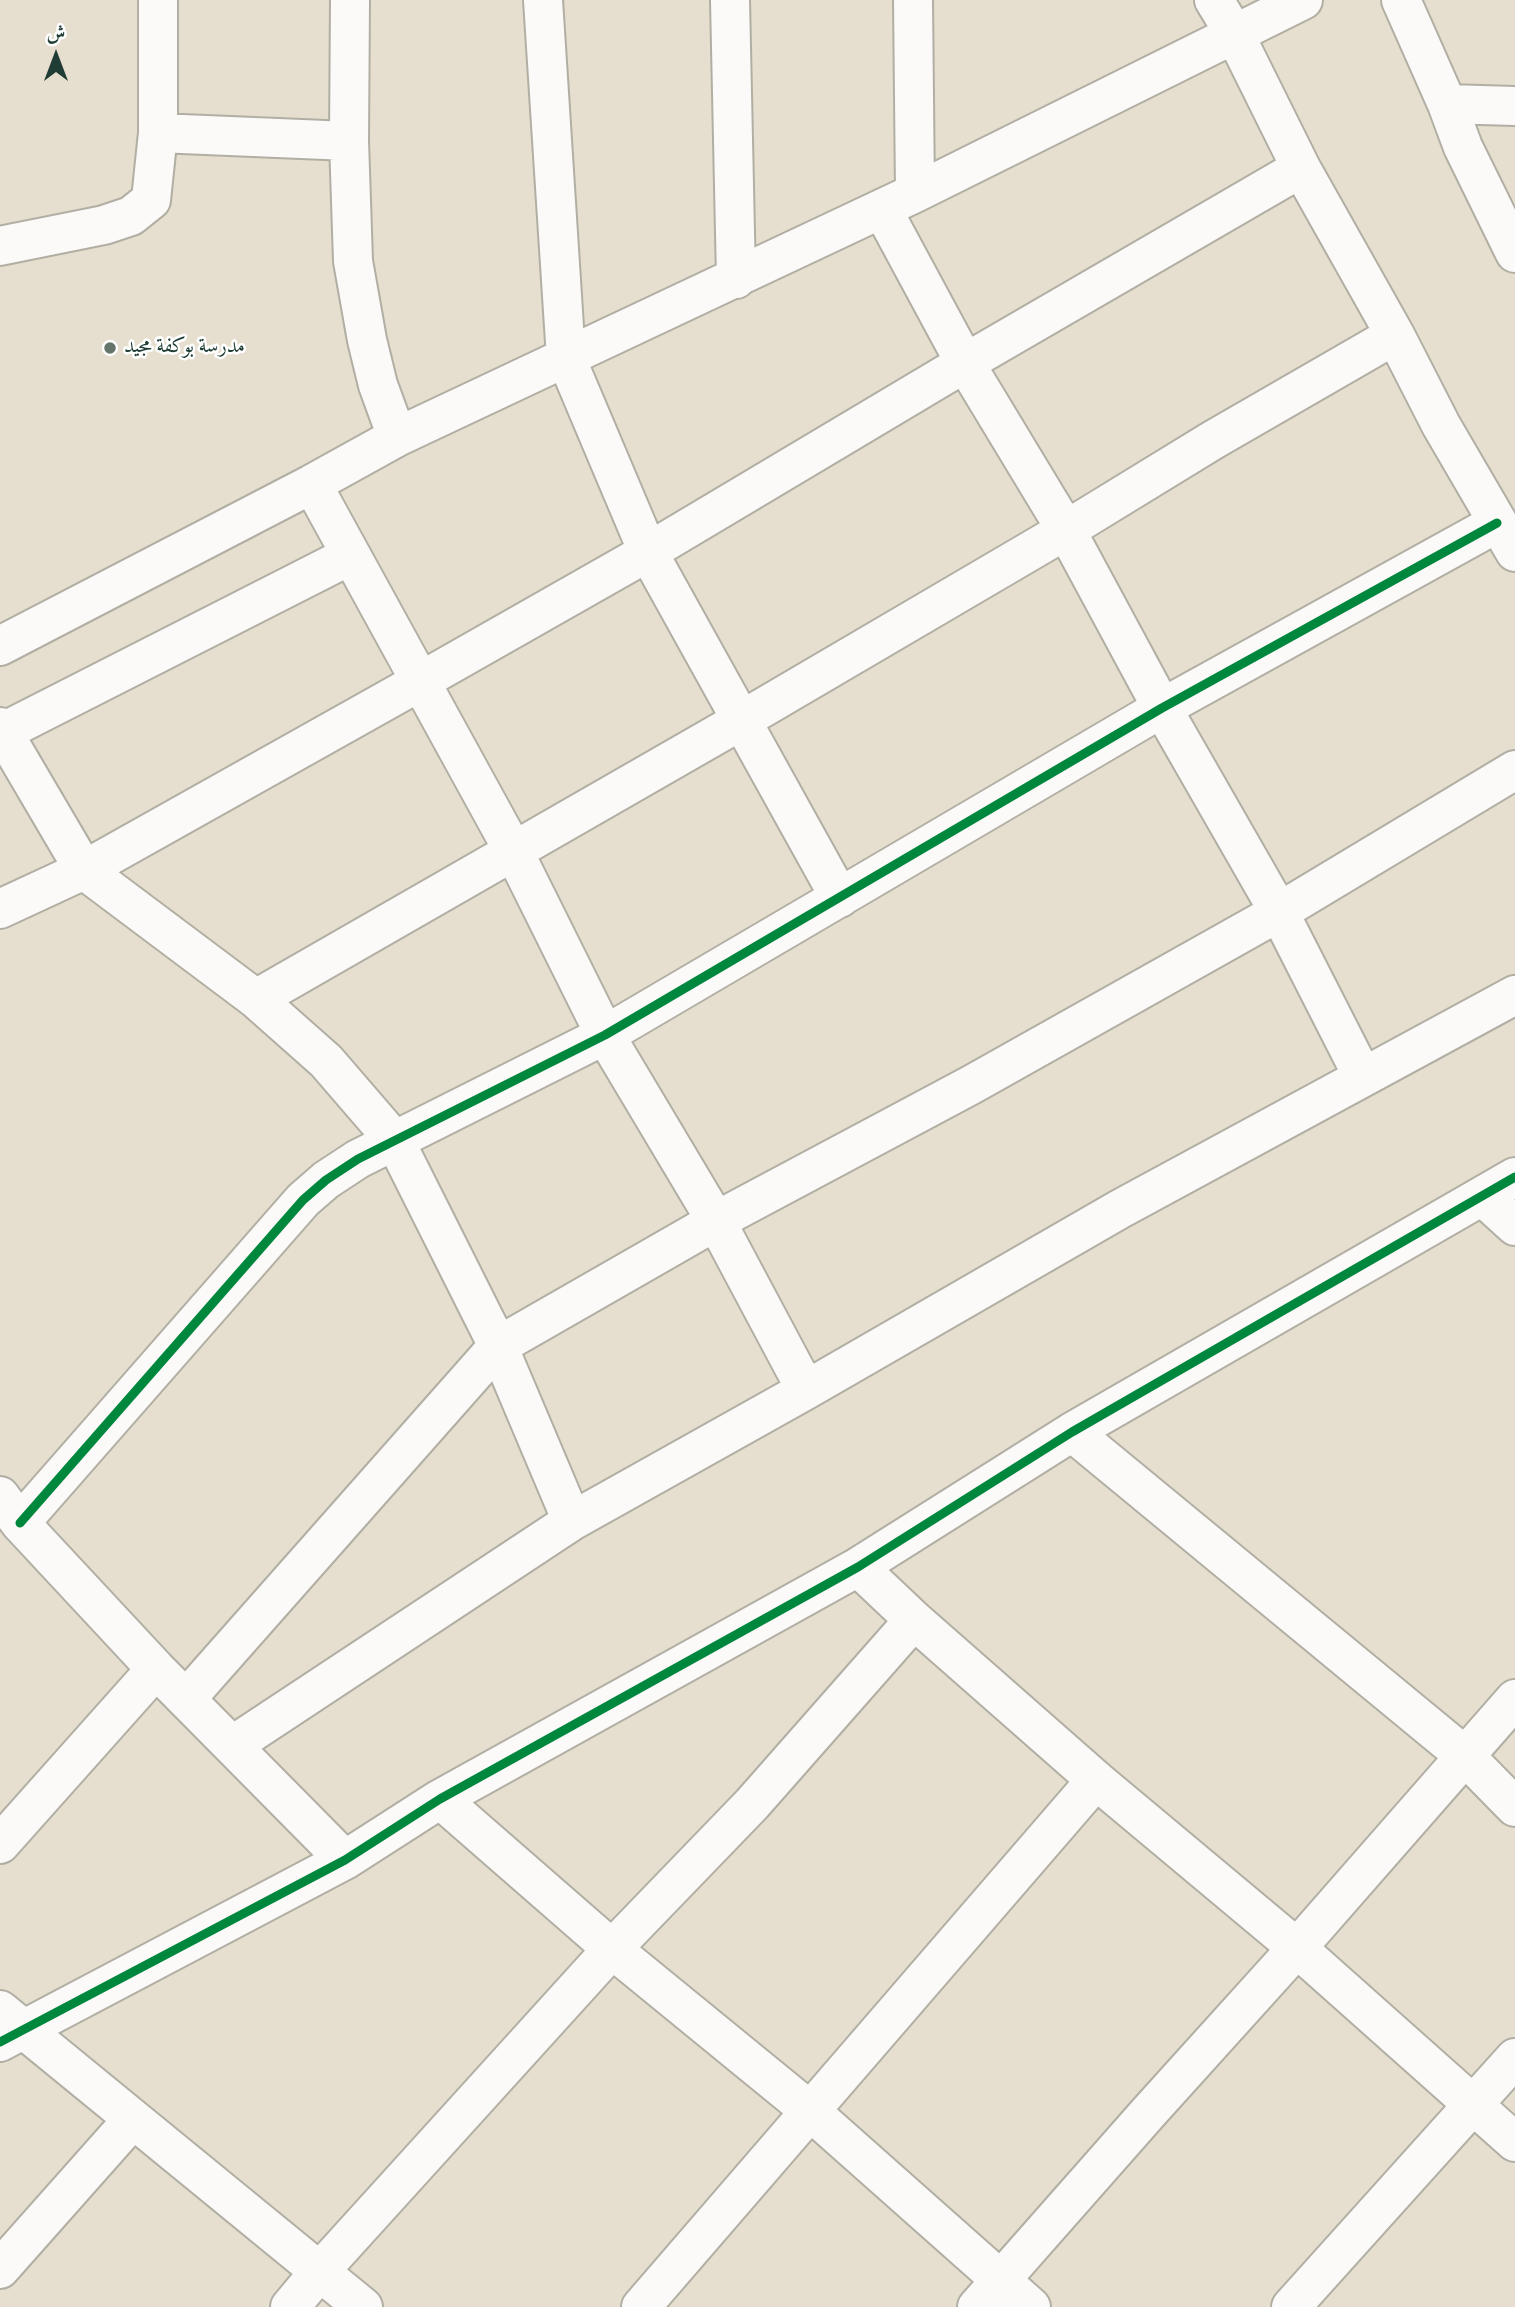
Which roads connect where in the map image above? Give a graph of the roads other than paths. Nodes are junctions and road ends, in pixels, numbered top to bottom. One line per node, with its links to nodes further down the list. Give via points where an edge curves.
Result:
1 (158, 0): 12 (street)
2 (350, 0): 13 (street)
3 (543, 0): 20 (street)
4 (730, 0): 18 (street)
5 (913, 0): 15 (street)
6 (1214, 0): 9 (street)
7 (1303, 0): 9 (street)
8 (1401, 0): 10 (street)
9 (1234, 33): 14 (street); 15 (street)
10 (1447, 104): 11 (street); 17 (street)
11 (1515, 106)
12 (158, 133): 13 (street); 16 (street, via 151,200 131,216)
13 (349, 141): 22 (street, via 353,261 378,385)
14 (1301, 168): 19 (street); 21 (street)
15 (898, 201): 18 (street); 21 (street)
16 (0, 246)
17 (1515, 253)
18 (736, 279): 20 (street)
19 (1395, 335): 24 (street); 25 (street)
20 (566, 358): 22 (street); 26 (street)
21 (965, 363): 24 (street); 26 (street)
22 (397, 437): 23 (street)
23 (312, 484): 27 (street); 28 (street)
24 (1066, 530): 30 (street); 31 (street)
25 (1506, 537): 30 (street)
26 (648, 552): 29 (street); 31 (street)
27 (351, 555): 29 (street); 32 (street)
28 (0, 646)
29 (421, 681): 34 (street); 35 (street)
30 (1162, 708): 36 (street); 38 (street)
31 (742, 720): 34 (street); 36 (street)
32 (1, 729): 35 (street)
33 (1515, 770): 38 (street)
34 (514, 852): 40 (street); 41 (street)
35 (84, 870): 37 (street); 40 (street)
36 (840, 898): 41 (street)
37 (0, 909)
38 (1279, 912): 42 (street); 46 (street, via 971,1085)
39 (1515, 995): 42 (street)
40 (256, 999): 43 (street, via 326,1061)
41 (605, 1035): 43 (street); 46 (street)
42 (1363, 1077): 49 (street, via 1120,1209)
43 (395, 1142): 48 (street); 51 (street, via 358,1159 303,1200)
44 (1515, 1177): 45 (street)
45 (1482, 1196): 47 (street); 50 (street)
46 (716, 1220): 48 (street); 49 (street)
47 (1515, 1226)
48 (498, 1346): 52 (street); 56 (street)
49 (806, 1390): 52 (street)
50 (1072, 1432): 53 (street); 59 (street)
51 (10, 1509): 55 (street)
52 (572, 1521): 58 (street)
53 (858, 1567): 54 (street); 61 (street)
54 (914, 1620): 60 (street); 66 (street, via 752,1804)
55 (156, 1669): 56 (street); 63 (street)
56 (186, 1699): 58 (street)
57 (1515, 1699): 59 (street)
58 (233, 1745): 64 (street)
59 (1465, 1756): 62 (street); 65 (street)
60 (1096, 1780): 65 (street); 70 (street)
61 (440, 1799): 64 (street); 66 (street)
62 (1515, 1807)
63 (0, 1844)
64 (345, 1860): 67 (street)
65 (1297, 1948): 69 (street); 75 (street)
66 (612, 1949): 70 (street); 74 (street)
67 (8, 2027): 71 (street)
68 (1515, 2058): 69 (street)
69 (1473, 2103): 72 (street); 80 (street)
70 (809, 2110): 75 (street); 78 (street)
71 (133, 2119): 73 (street); 74 (street)
72 (1515, 2142)
73 (0, 2270)
74 (320, 2271): 76 (street); 77 (street)
75 (989, 2294): 79 (street)
76 (290, 2307)
77 (363, 2307)
78 (642, 2307)
79 (1031, 2307)
80 (1291, 2307)

